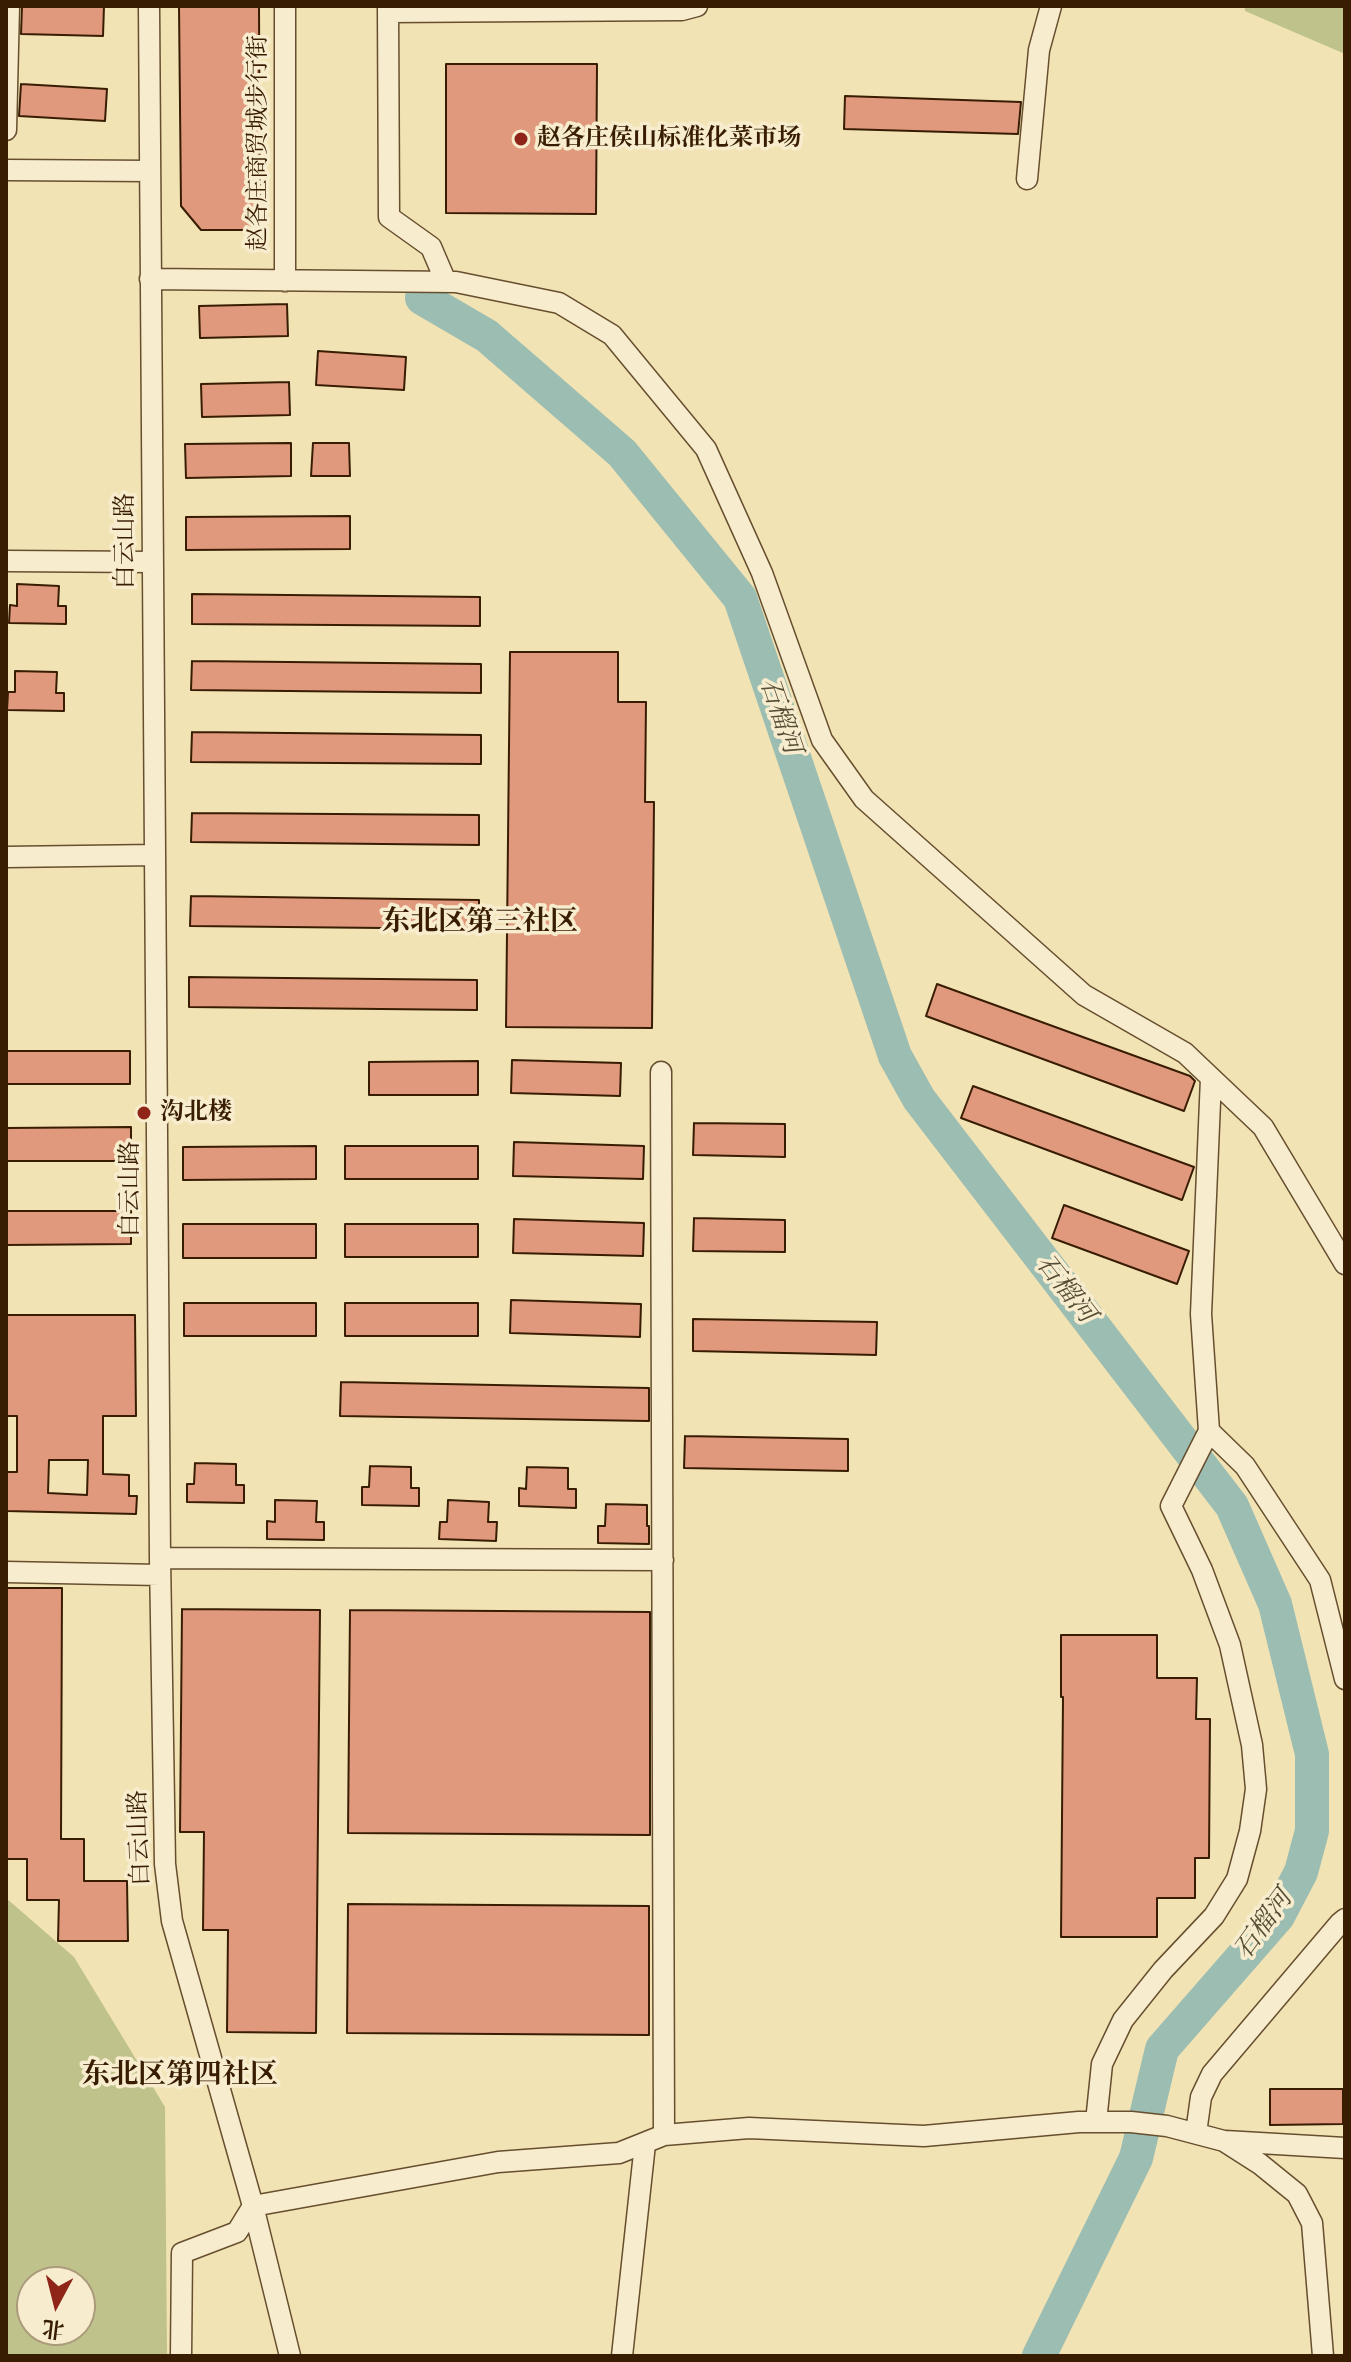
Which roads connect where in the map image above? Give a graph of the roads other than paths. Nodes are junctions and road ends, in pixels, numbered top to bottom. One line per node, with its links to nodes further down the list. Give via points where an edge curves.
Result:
1 (9, 6): 9 (street)
2 (149, 6): 11 (street, 白云山路)
3 (285, 6): 14 (street, 赵各庄商贸城步行街)
4 (697, 6): 7 (street)
5 (1039, 6): 8 (street)
6 (1051, 6): 8 (street)
7 (388, 9): 15 (street, via 389,217 431,247)
8 (1039, 50): 12 (street)
9 (6, 130)
10 (6, 170): 11 (street)
11 (149, 171): 13 (street, 白云山路)
12 (1027, 179)
13 (150, 279): 14 (street); 17 (street, 白云山路)
14 (285, 281): 15 (street)
15 (446, 282): 21 (street, via 559,303 612,335 706,449 762,573 822,740 864,799 1084,995 1185,1053)
16 (6, 561): 17 (street)
17 (152, 562): 18 (street, 白云山路)
18 (155, 855): 19 (street); 25 (street, 白云山路)
19 (6, 857)
20 (661, 1072): 24 (street)
21 (1211, 1078): 22 (street, via 1263,1127); 23 (street, via 1201,1314)
22 (1345, 1264)
23 (1208, 1435): 27 (street, via 1245,1466 1320,1580); 29 (street, via 1171,1506 1230,1645 1252,1745 1256,1789 1250,1831 1237,1879 1214,1916 1123,2020 1102,2064)
24 (663, 1560): 25 (street); 31 (street)
25 (160, 1567): 26 (street); 35 (street, 白云山路, via 165,1864 172,1921)
26 (6, 1572)
27 (1345, 1679)
28 (1345, 1919): 30 (street, via 1212,2074 1201,2097)
29 (1096, 2122): 30 (street); 31 (street, via 924,2136 749,2128)
30 (1196, 2133): 32 (street)
31 (664, 2135): 33 (street)
32 (1224, 2141): 34 (street); 39 (street, via 1297,2194 1312,2223)
33 (645, 2144): 35 (street, via 619,2153 498,2162); 38 (street)
34 (1345, 2148)
35 (253, 2206): 36 (street, via 237,2232 182,2253); 37 (street, 白云山路)
36 (181, 2356)
37 (290, 2356)
38 (622, 2356)
39 (1323, 2356)

